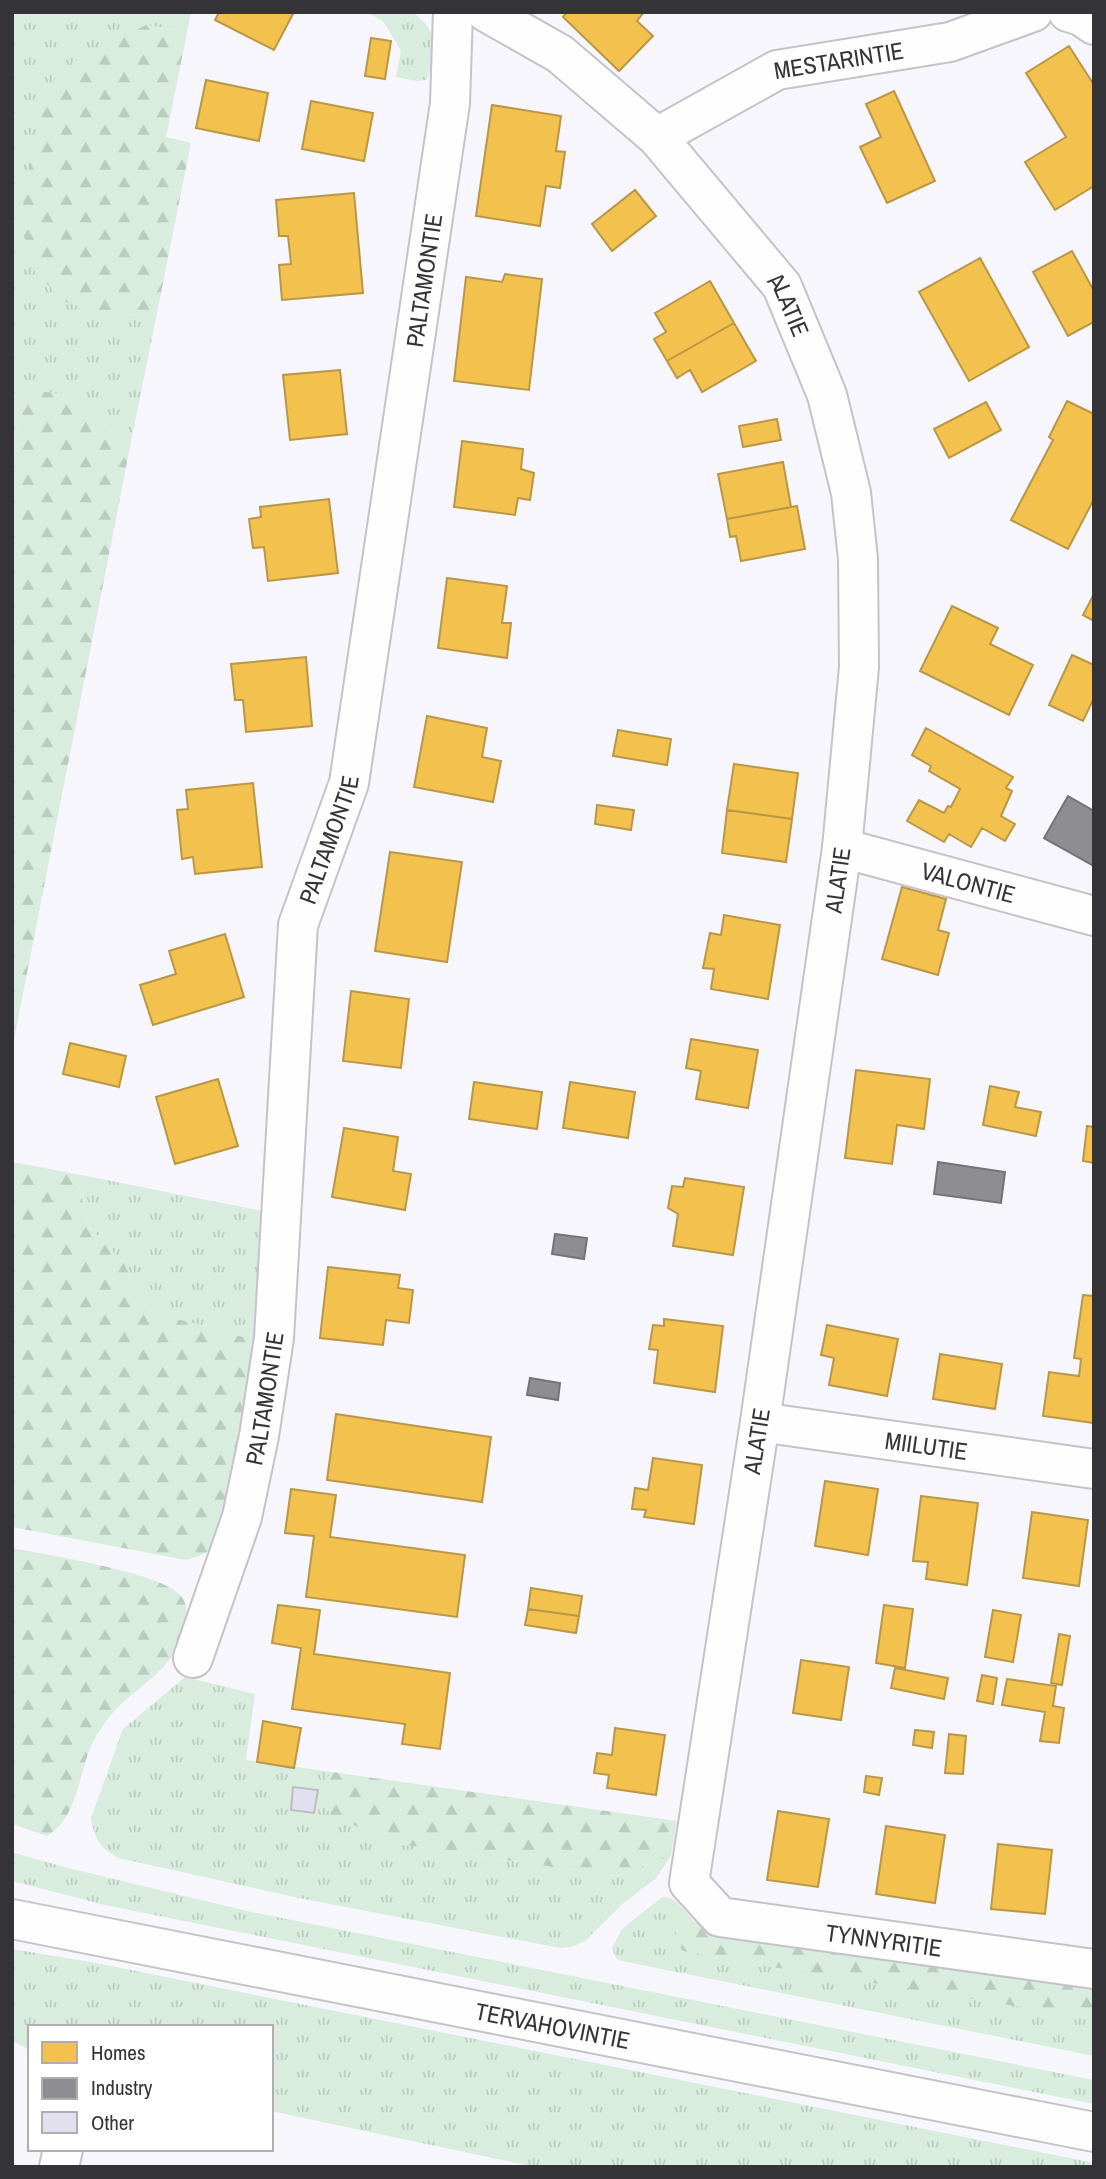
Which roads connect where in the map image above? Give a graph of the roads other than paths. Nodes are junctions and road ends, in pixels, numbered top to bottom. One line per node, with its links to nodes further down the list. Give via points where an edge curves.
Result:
1 (453, 12): 11 (street, PALTAMONTIE, via 450,103 348,783 298,925 274,1338 259,1436 242,1517)
2 (486, 12): 6 (street, ALATIE, via 560,54)
3 (1032, 12): 6 (street, MESTARINTIE, via 950,42 777,70)
4 (1068, 12): 5 (street)
5 (1094, 25)
6 (657, 137): 7 (street, ALATIE, via 782,286 827,395 851,493 858,559 859,667)
7 (842, 848): 8 (street, VALONTIE); 9 (street, ALATIE)
8 (1094, 916)
9 (760, 1422): 10 (street, MIILUTIE); 12 (street, ALATIE)
10 (1094, 1469)
11 (193, 1658)
12 (689, 1883): 14 (street, TYNNYRITIE, via 720,1917)
13 (12, 1919): 15 (street, TERVAHOVINTIE)
14 (1094, 1969)
15 (1094, 2132)

